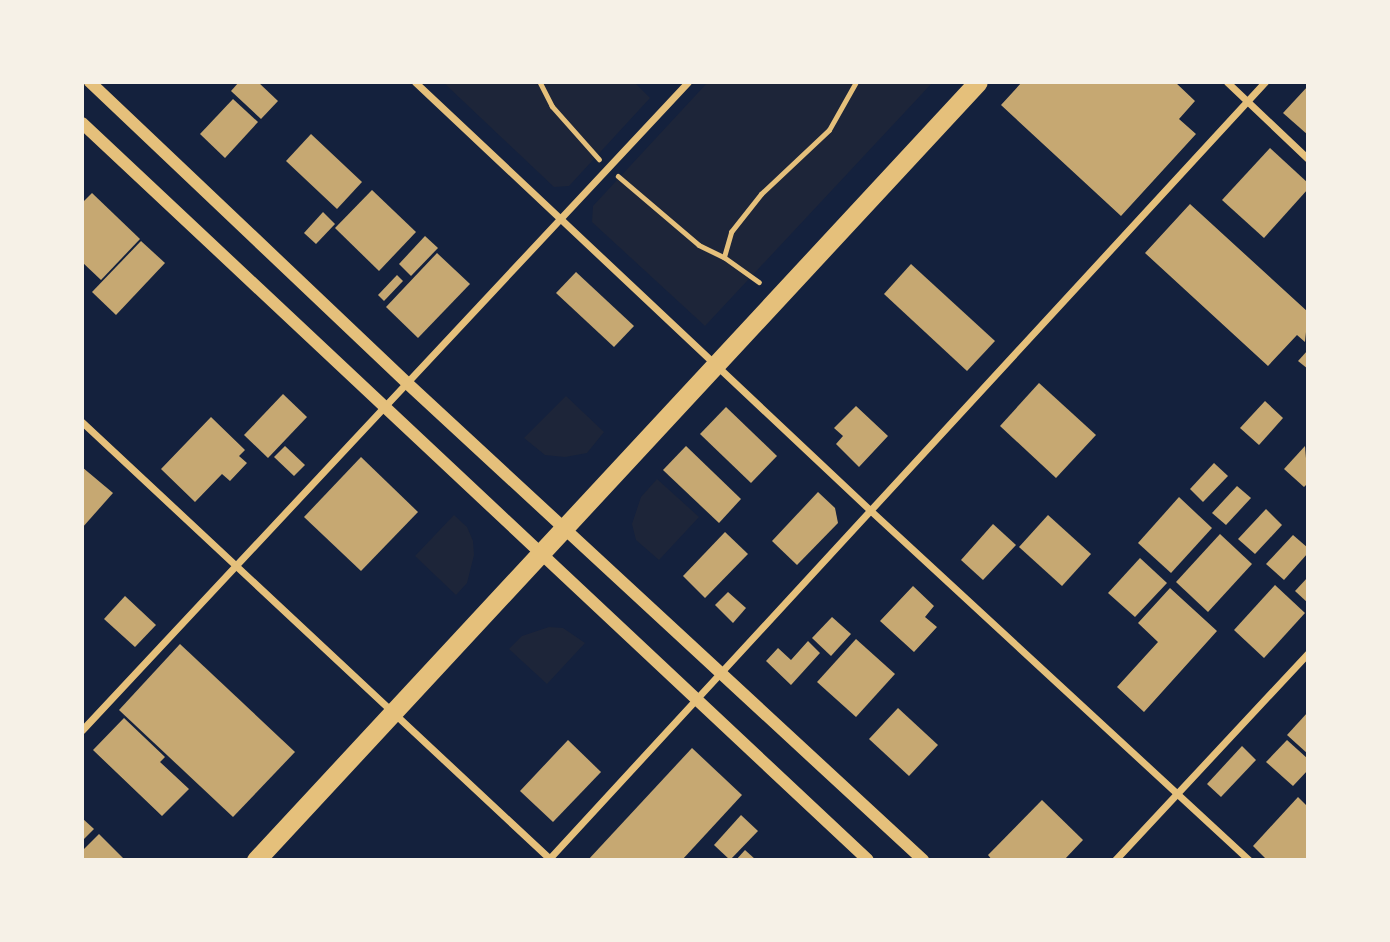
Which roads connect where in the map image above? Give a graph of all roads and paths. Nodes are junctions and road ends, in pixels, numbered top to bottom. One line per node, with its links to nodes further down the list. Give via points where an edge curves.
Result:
1 (90, 82): 17 (street)
2 (415, 82): 13 (street)
3 (540, 82): 12 (path, via 552,106)
4 (688, 82): 12 (street)
5 (856, 82): 14 (path, via 829,130 761,194 731,232)
6 (978, 82): 16 (highway)
7 (1227, 82): 9 (street)
8 (1265, 82): 9 (street)
9 (1247, 101): 11 (street); 20 (street)
10 (82, 123): 18 (street)
11 (1308, 159)
12 (608, 168): 13 (street); 14 (path, via 699,245)
13 (561, 218): 16 (street); 17 (street)
14 (724, 257): 15 (path)
15 (759, 282)
16 (716, 363): 20 (street); 21 (highway)
17 (407, 383): 18 (street); 21 (street)
18 (384, 407): 22 (street); 23 (street)
19 (82, 422): 23 (street)
20 (871, 511): 25 (street); 29 (street)
21 (565, 527): 22 (highway); 25 (street)
22 (540, 554): 26 (street); 27 (highway)
23 (237, 565): 27 (street); 28 (street)
24 (1308, 653): 29 (street)
25 (722, 673): 26 (street); 33 (street)
26 (697, 701): 30 (street); 32 (street)
27 (391, 713): 30 (street); 31 (highway)
28 (82, 730)
29 (1177, 793): 34 (street); 35 (street)
30 (550, 859)
31 (256, 860)
32 (868, 860)
33 (923, 860)
34 (1115, 860)
35 (1249, 860)

